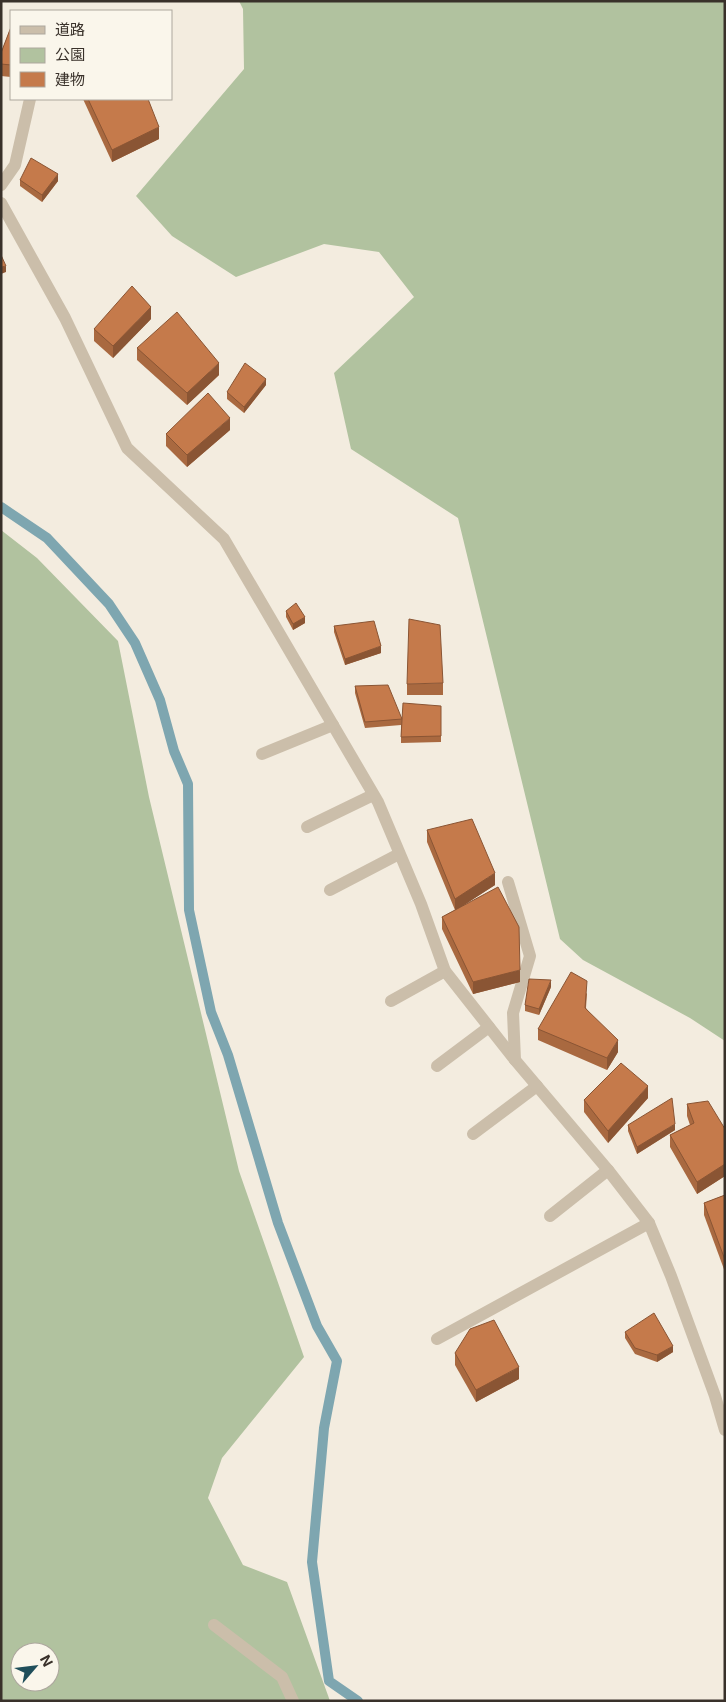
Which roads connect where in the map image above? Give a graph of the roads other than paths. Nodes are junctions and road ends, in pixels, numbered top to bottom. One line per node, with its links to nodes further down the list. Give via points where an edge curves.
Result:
1 (30, 100): 2 (street, via 15,165)
2 (1, 185)
3 (1, 203): 4 (street, via 65,318 127,448 224,539)
4 (333, 726): 5 (street); 6 (street)
5 (262, 754)
6 (373, 795): 7 (street); 8 (street)
7 (306, 827)
8 (400, 854): 10 (street); 11 (street)
9 (508, 882): 14 (street, via 530,956 513,1013)
10 (330, 890)
11 (445, 971): 12 (street); 13 (street)
12 (391, 1002)
13 (488, 1027): 14 (street); 15 (street)
14 (515, 1060): 16 (street)
15 (437, 1066)
16 (537, 1086): 17 (street); 18 (street)
17 (473, 1134)
18 (608, 1170): 19 (street); 20 (street)
19 (550, 1216)
20 (649, 1223): 21 (street); 22 (street, via 678,1294)
21 (437, 1339)
22 (725, 1430)
23 (214, 1625): 24 (street, via 282,1677)
24 (293, 1701)

